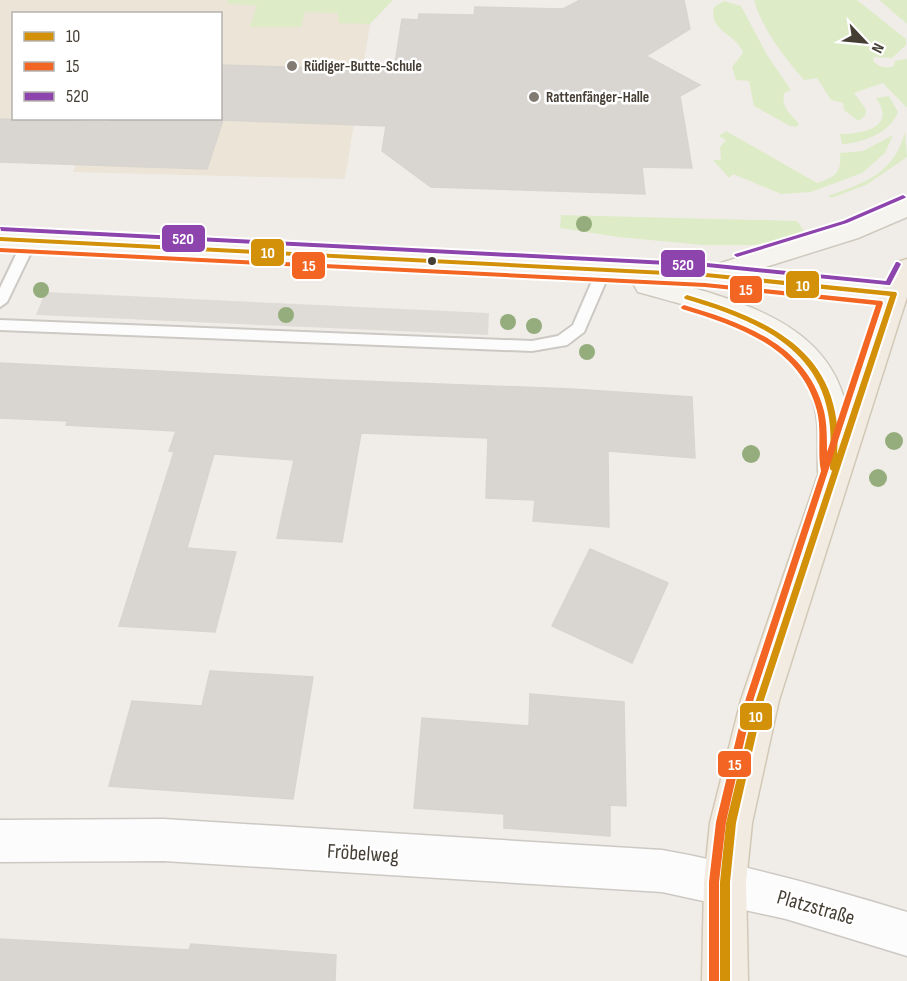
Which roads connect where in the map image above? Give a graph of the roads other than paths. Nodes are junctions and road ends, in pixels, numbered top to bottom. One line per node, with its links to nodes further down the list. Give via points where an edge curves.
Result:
1 (907, 207): 5 (main road, via 849,232)
2 (0, 239): 3 (main road)
3 (30, 240): 4 (main road); 7 (lane)
4 (603, 272): 5 (main road); 8 (lane, via 579,328 562,341 532,345); 9 (main road, via 735,311 774,330 795,346 812,364 827,394)
5 (706, 275): 6 (main road)
6 (903, 285): 9 (main road)
7 (0, 302)
8 (0, 325)
9 (834, 471): 11 (main road, via 760,700 731,823)
10 (0, 841): 11 (street, Fröbelweg, via 164,840 662,871)
11 (725, 882): 12 (street, Platzstraße); 13 (main road)
12 (907, 934)
13 (725, 981)

